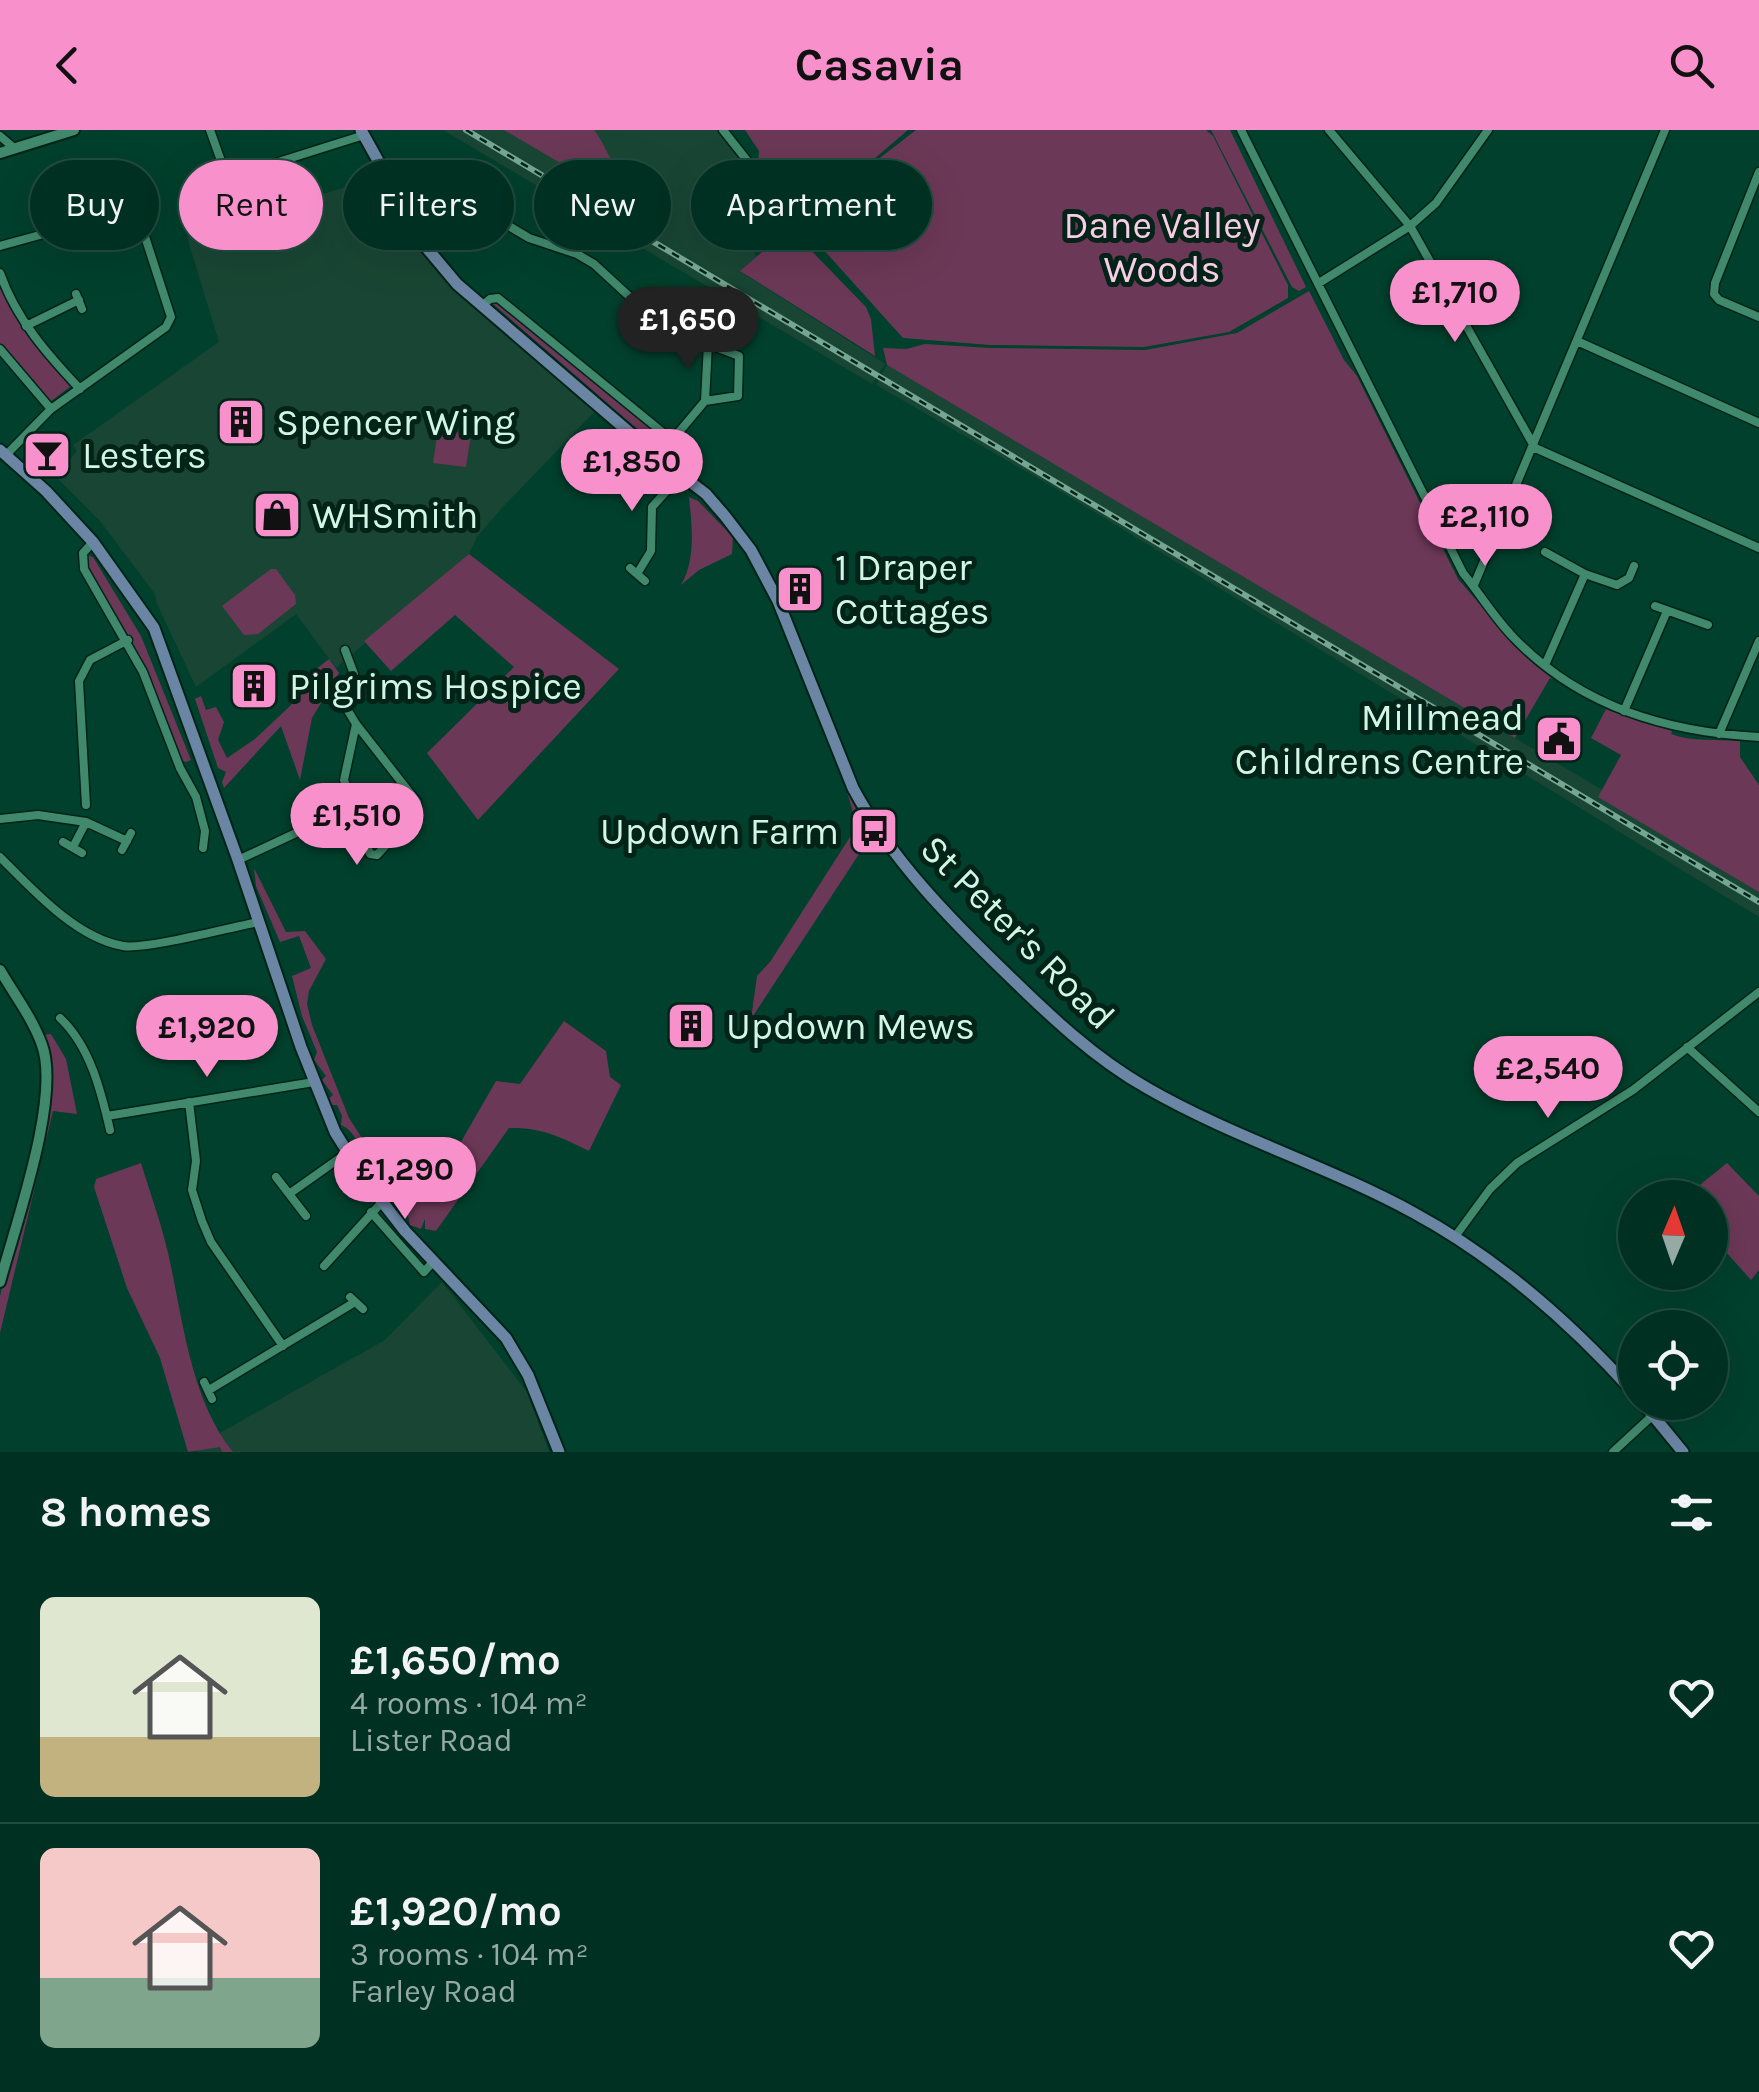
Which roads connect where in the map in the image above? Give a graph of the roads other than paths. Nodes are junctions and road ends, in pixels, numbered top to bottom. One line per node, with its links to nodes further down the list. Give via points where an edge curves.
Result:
1 (74, 130): 10 (street)
2 (210, 130): 12 (street)
3 (723, 130): 15 (street)
4 (1240, 130): 22 (street)
5 (1329, 130): 17 (street)
6 (1488, 130): 17 (street, via 1436,203)
7 (1665, 130): 27 (street)
8 (363, 132): 13 (street); 14 (main road, St Peter's Road)
9 (0, 136): 10 (street)
10 (14, 148): 11 (street)
11 (0, 152)
12 (221, 160)
13 (282, 160)
14 (379, 160)
15 (747, 160)
16 (1759, 172): 25 (street, via 1714,294)
17 (1410, 226): 22 (street); 35 (street)
18 (514, 229): 28 (street, via 594,264 631,298)
19 (0, 246): 30 (street, via 125,210 139,218 170,321)
20 (429, 250): 24 (main road, St Peter's Road)
21 (0, 273): 26 (street)
22 (1319, 283): 45 (street)
23 (79, 301): 26 (street)
24 (483, 304): 34 (street, St Peter's Road, via 501,301); 37 (main road, St Peter's Road)
25 (1759, 316)
26 (26, 326): 30 (street)
27 (1577, 341): 33 (street); 35 (street)
28 (708, 344): 31 (street); 31 (street, via 741,360 738,396)
29 (0, 350): 32 (street)
30 (80, 389): 32 (street)
31 (706, 401): 34 (street)
32 (51, 410): 36 (street)
33 (1759, 423)
34 (672, 440): 37 (street)
35 (1533, 447): 40 (street); 45 (street)
36 (3, 452): 39 (main road)
37 (658, 457): 38 (main road, St Peter's Road)
38 (681, 475): 44 (street, via 652,506 651,551 633,571); 84 (main road, St Peter's Road, via 706,494 761,567 868,816 916,879 992,959 1095,1053 1147,1088 1400,1206)
39 (93, 542): 49 (street, via 83,553 84,569); 67 (main road, via 154,628)
40 (1759, 548)
41 (1545, 552): 43 (street)
42 (1634, 566): 43 (street, via 1616,585)
43 (1585, 574): 52 (street)
44 (645, 580)
45 (1474, 585): 52 (street, via 1516,640)
46 (1655, 606): 47 (street)
47 (1667, 611): 48 (street); 53 (street)
48 (1708, 626)
49 (128, 640): 57 (street, via 90,660 79,681); 63 (street, via 196,797)
50 (1759, 641): 55 (street)
51 (345, 650): 54 (street, via 353,684 338,694)
52 (1545, 665): 53 (street)
53 (1624, 711): 55 (street)
54 (356, 724): 54 (street, via 344,780 370,854 377,855 417,811 417,802)
55 (1719, 734): 56 (street)
56 (1759, 737)
57 (86, 805)
58 (0, 819): 59 (street)
59 (86, 822): 61 (street); 64 (street)
60 (296, 833): 67 (street)
61 (127, 841)
62 (63, 842): 64 (street)
63 (206, 842)
64 (73, 847): 65 (street)
65 (82, 852)
66 (0, 857): 68 (street, via 43,902 125,947)
67 (238, 860): 68 (main road)
68 (259, 922): 73 (main road)
69 (0, 970): 87 (street, via 48,1067)
70 (1759, 992): 72 (street)
71 (60, 1018): 76 (street, via 88,1058)
72 (1687, 1047): 75 (street); 84 (street, via 1633,1090 1517,1163)
73 (314, 1082): 74 (street); 78 (main road)
74 (189, 1102): 76 (street); 89 (street, via 192,1190 202,1221)
75 (1759, 1112)
76 (107, 1116): 77 (street)
77 (110, 1130)
78 (347, 1152): 80 (street); 81 (main road)
79 (276, 1178): 80 (street)
80 (290, 1194): 83 (street)
81 (382, 1202): 82 (street); 85 (main road)
82 (371, 1212): 85 (street, via 424,1272); 86 (street)
83 (306, 1216)
84 (1454, 1238): 90 (main road, St Peter's Road, via 1551,1310)
85 (434, 1262): 94 (main road, via 512,1347)
86 (324, 1266)
87 (0, 1282)
88 (363, 1309): 89 (street, via 352,1299)
89 (284, 1346): 91 (street)
90 (1618, 1375)
91 (208, 1390)
92 (1648, 1420): 95 (street)
93 (1657, 1420): 96 (main road)
94 (559, 1452)
95 (1613, 1452)
96 (1684, 1452)

